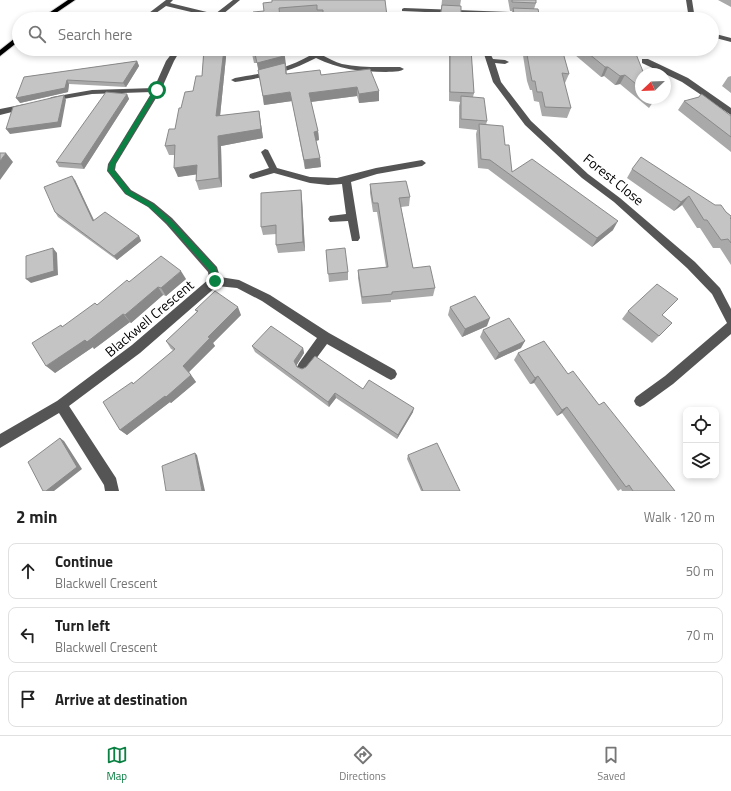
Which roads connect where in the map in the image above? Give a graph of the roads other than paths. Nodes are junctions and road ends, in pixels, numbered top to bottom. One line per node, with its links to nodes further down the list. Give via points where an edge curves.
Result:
1 (72, 0): 6 (main road)
2 (237, 0): 9 (street)
3 (689, 0): 11 (street)
4 (167, 2): 7 (street); 8 (street)
5 (404, 10): 10 (street)
6 (54, 12)
7 (154, 12)
8 (196, 12)
9 (222, 12)
10 (456, 12)
11 (692, 12)
12 (719, 37): 13 (street)
13 (731, 40)
14 (12, 44): 15 (main road)
15 (0, 54)
16 (173, 56): 22 (street)
17 (315, 56): 20 (street, via 328,63 351,68); 21 (street, via 273,74)
18 (645, 61): 24 (street, via 685,80)
19 (506, 62): 34 (street, Forest Close, via 490,58 497,82 528,123 585,176 617,200 691,265 716,291)
20 (400, 69)
21 (235, 80)
22 (157, 90): 23 (street, via 92,92); 33 (street, Blackwell Crescent, via 112,164 111,171 128,192 151,205 169,222 214,270)
23 (0, 112)
24 (731, 112)
25 (265, 152): 27 (street)
26 (422, 163): 29 (street, via 377,171)
27 (274, 170): 28 (street); 29 (street, via 305,180)
28 (253, 176)
29 (346, 180): 30 (street)
30 (351, 217): 31 (street); 32 (street)
31 (333, 219)
32 (354, 238)
33 (215, 281): 36 (street, via 239,284 266,298); 40 (street, Blackwell Crescent, via 136,349)
34 (731, 320)
35 (731, 327): 39 (street, via 669,380)
36 (325, 337): 37 (street); 38 (street)
37 (303, 367)
38 (391, 374)
39 (640, 401)
40 (61, 405): 41 (street, Blackwell Crescent); 42 (street, via 112,483)
41 (0, 441)
42 (112, 491)

